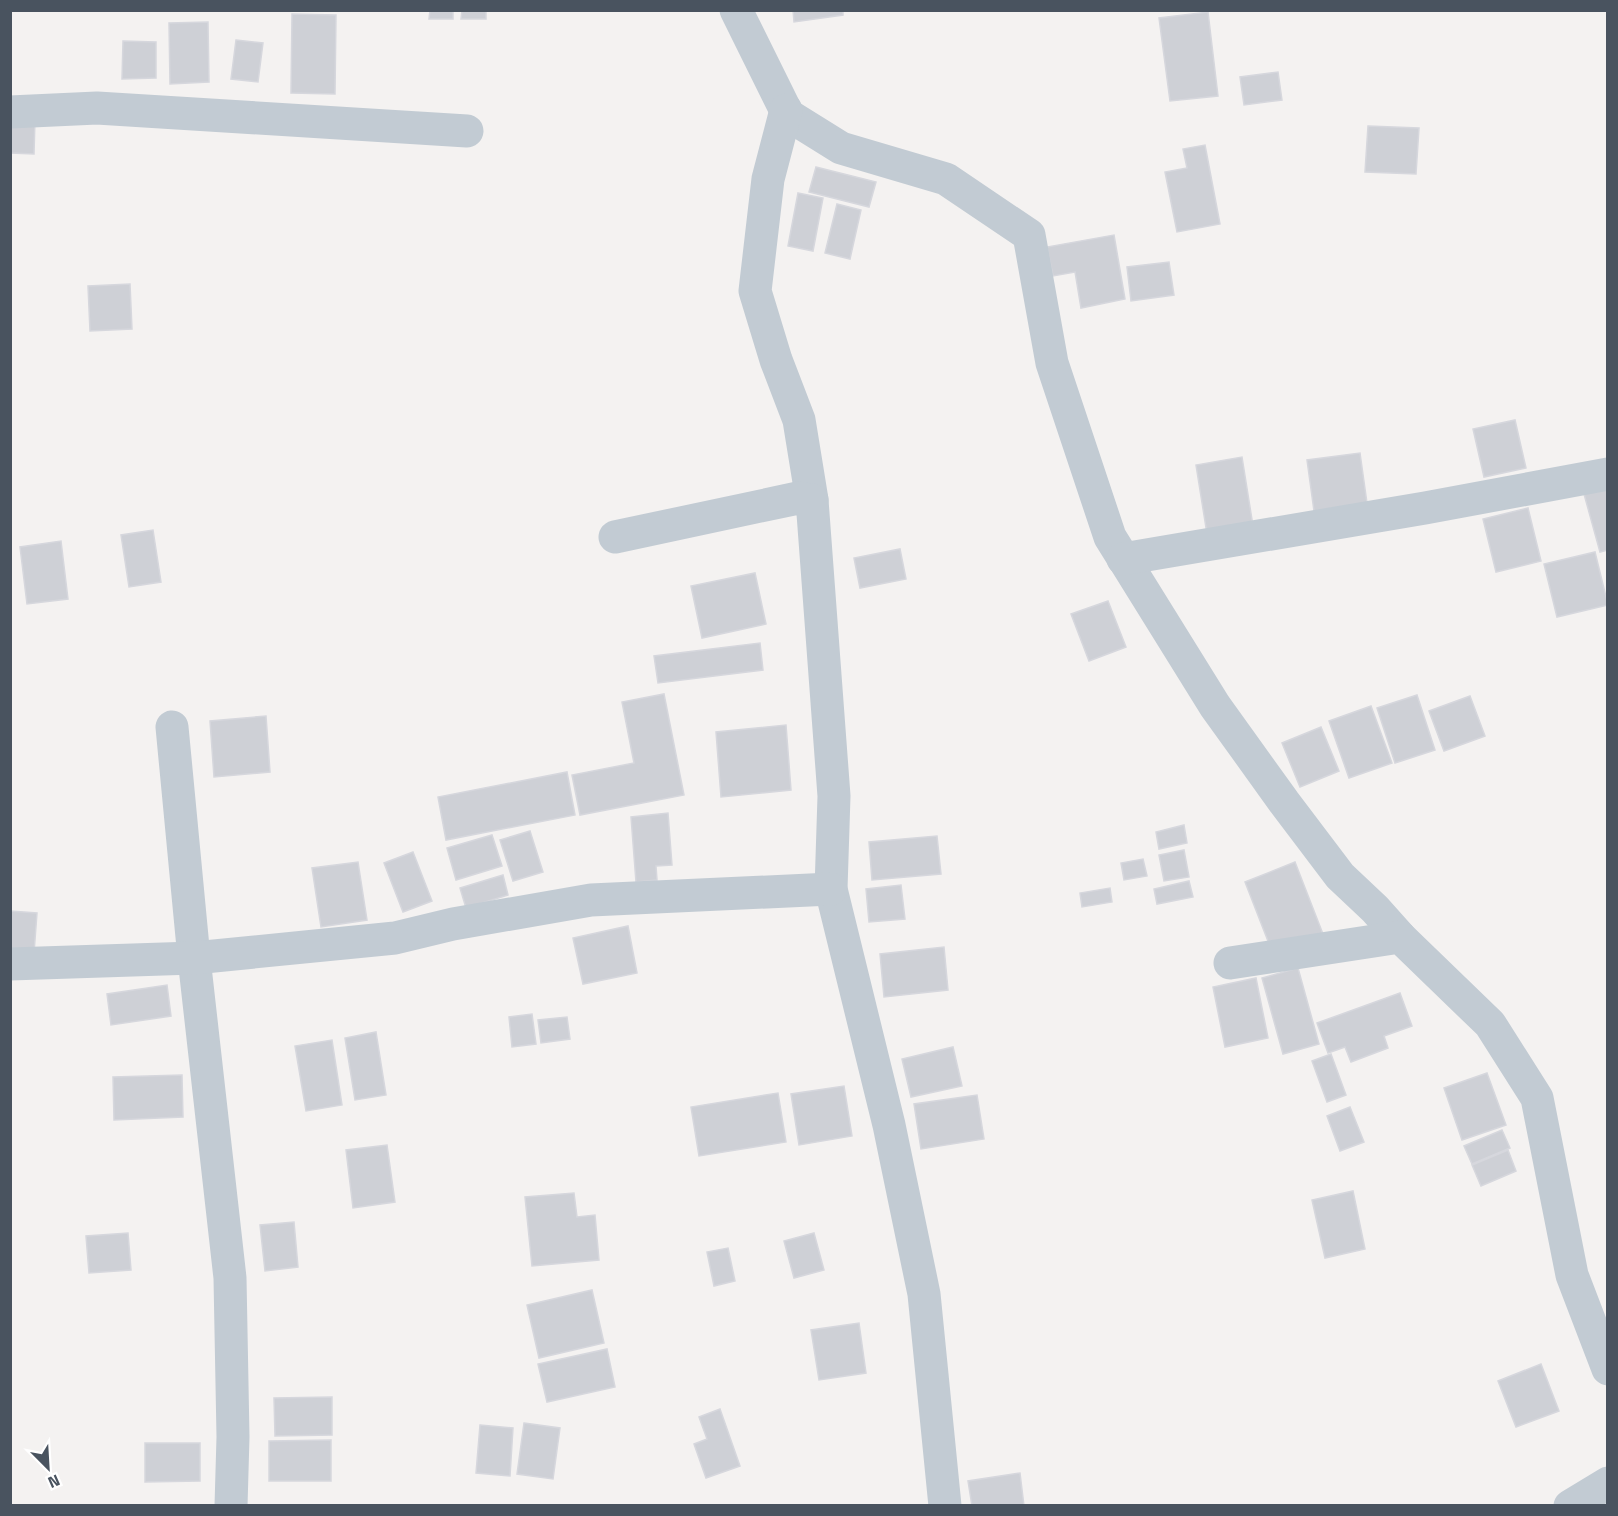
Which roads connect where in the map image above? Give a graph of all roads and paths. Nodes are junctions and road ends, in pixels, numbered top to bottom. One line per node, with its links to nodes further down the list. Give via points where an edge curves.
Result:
1 (736, 10): 2 (street)
2 (786, 110): 6 (street, via 768,180 756,291 799,420); 8 (street, via 841,148 946,179 1029,235 1052,363 1110,537)
3 (10, 112): 4 (street, via 97,108)
4 (467, 131)
5 (1608, 474): 8 (street)
6 (812, 500): 7 (street, via 798,498); 10 (street, via 834,796)
7 (615, 537)
8 (1123, 559): 11 (street, via 1215,706 1284,802 1340,876)
9 (172, 727): 12 (street)
10 (831, 889): 12 (street, via 591,900 395,938); 18 (street, via 889,1125 924,1294)
11 (1400, 937): 13 (street); 15 (street, via 1490,1024 1537,1098 1572,1275)
12 (194, 958): 14 (street); 17 (street, via 230,1278)
13 (1230, 963)
14 (10, 964)
15 (1608, 1369)
16 (1608, 1483): 19 (street)
17 (231, 1506)
18 (945, 1506)
19 (1570, 1506)

